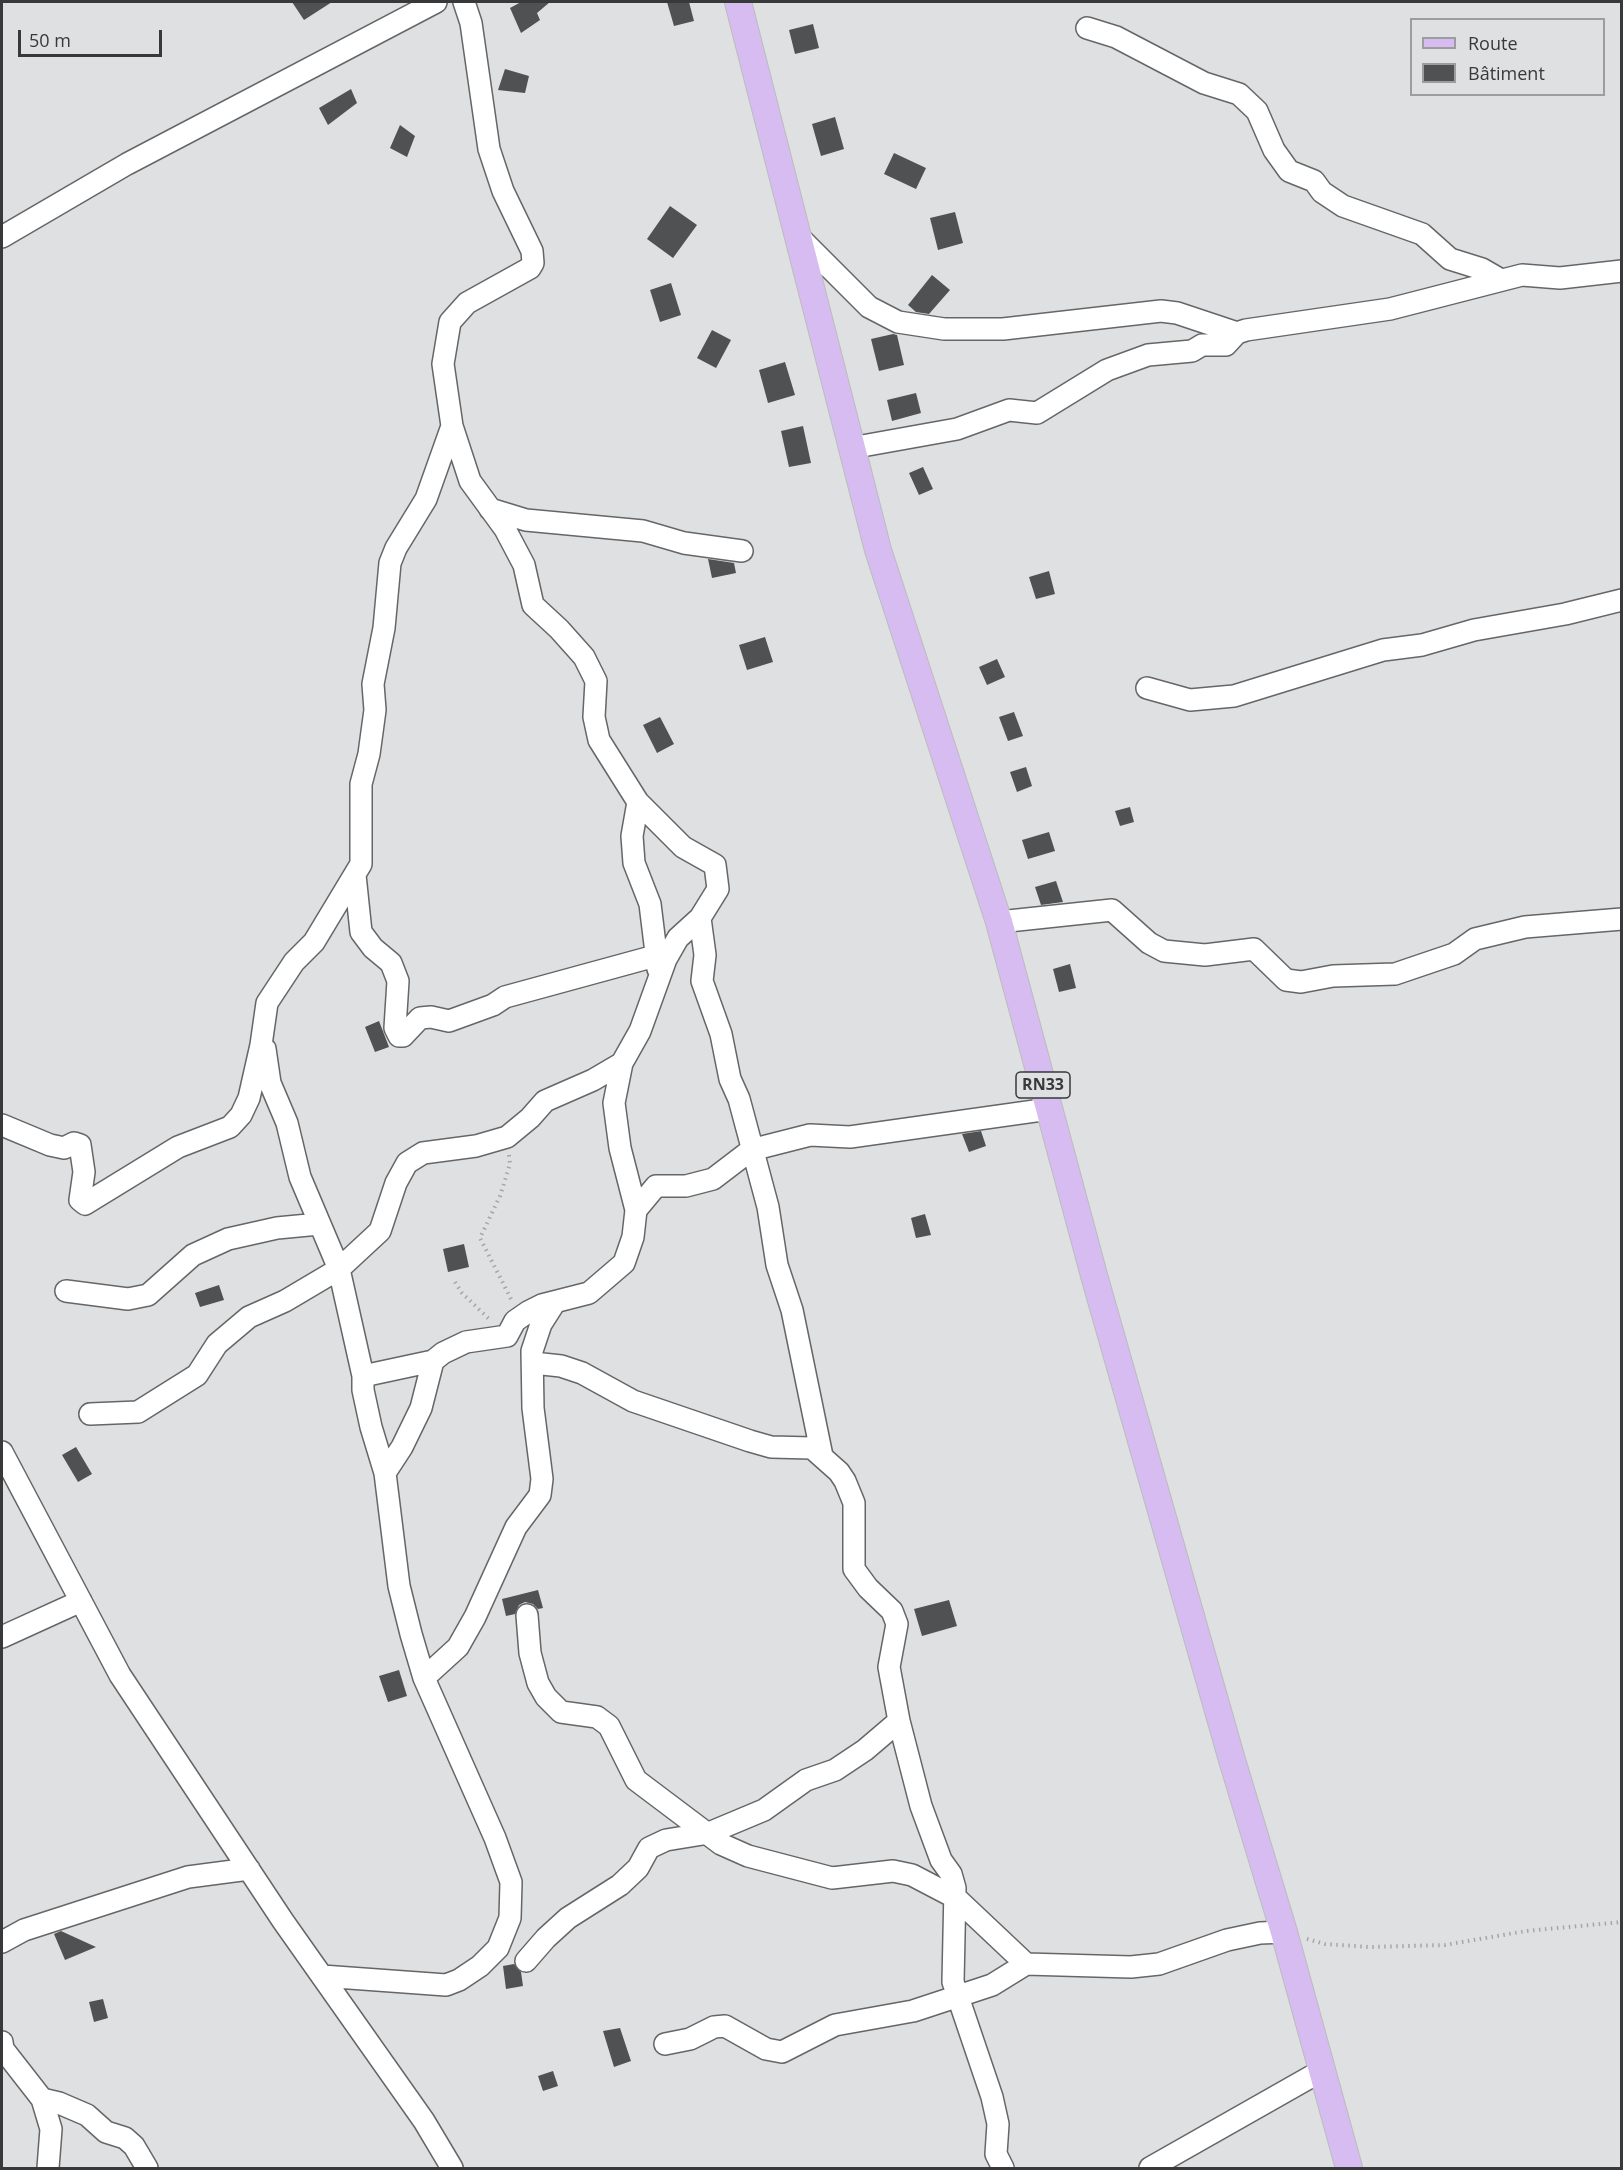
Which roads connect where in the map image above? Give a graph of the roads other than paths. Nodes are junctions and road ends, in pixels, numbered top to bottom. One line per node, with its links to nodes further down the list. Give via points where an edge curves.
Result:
1 (435, 2): 6 (street, via 127,164)
2 (464, 2): 10 (street, via 471,23 489,149 503,191 532,251 533,263 466,303 450,322 443,364)
3 (738, 2): 5 (main road, RN33)
4 (1087, 28): 8 (street, via 1239,94 1257,111 1274,150 1289,171 1314,180 1322,192 1343,206 1422,234 1450,259)
5 (796, 235): 9 (street, via 869,307 898,322 944,329 1003,329 1161,311); 11 (main road, RN33)
6 (2, 237)
7 (1622, 271): 8 (street, via 1560,278 1522,275)
8 (1501, 280): 9 (street, via 1390,309 1275,323)
9 (1237, 333): 11 (street, via 1226,345 1202,345 1192,351 1148,355 1107,370 1037,413 1009,410 957,429)
10 (452, 426): 12 (street, via 470,481); 17 (street, via 426,499 390,563 384,628 372,684 375,710 361,784 361,864)
11 (851, 448): 20 (main road, RN33, via 878,550)
12 (490, 508): 13 (street, via 526,520 643,531 684,543); 16 (street, via 524,565 533,605 587,663 596,681 594,717 599,740)
13 (742, 551)
14 (1622, 600): 15 (street, via 1473,630 1422,645 1383,650 1234,696 1190,700)
15 (1147, 688)
16 (638, 802): 18 (street, via 683,847 715,865 718,889); 21 (street, via 632,836 634,863 650,904)
17 (355, 874): 21 (street, via 361,932 391,963 398,981 395,1028 399,1036 420,1018 449,1021 505,997); 22 (street, via 314,942 294,962 267,1003)
18 (700, 918): 21 (street); 26 (street, via 705,955 702,981 724,1044 730,1079)
19 (1622, 919): 20 (street, via 1525,927 1475,939 1454,954 1395,974 1333,976 1301,982 1286,980 1254,949 1205,955 1164,951 1149,943 1112,910)
20 (999, 922): 24 (main road, RN33)
21 (657, 966): 23 (street, via 640,1031)
22 (262, 1028): 25 (street, via 249,1098 230,1127 178,1146 85,1204 80,1200 84,1172 80,1145 50,1145); 28 (street, via 270,1083 287,1123 300,1177)
23 (622, 1063): 27 (street, via 614,1103 620,1148); 29 (street, via 545,1101 507,1137 476,1146 423,1153 407,1163 380,1231)
24 (1049, 1109): 26 (street, via 850,1137 810,1135); 47 (main road, RN33, via 1228,1749)
25 (2, 1125)
26 (752, 1150): 27 (street, via 713,1179 686,1186 656,1186); 37 (street, via 768,1207 777,1265 792,1311)
27 (636, 1210): 31 (street, via 633,1237 624,1263 589,1293)
28 (320, 1224): 29 (street); 30 (street, via 228,1239 193,1255 148,1294 128,1299)
29 (339, 1269): 34 (street); 35 (street, via 249,1317 217,1344 197,1375 138,1412)
30 (66, 1291)
31 (555, 1302): 32 (street, via 515,1321 507,1336 466,1342); 33 (street, via 541,1324 532,1351)
32 (433, 1361): 34 (street); 38 (street, via 421,1408)
33 (533, 1363): 37 (street, via 582,1373 633,1401 709,1428 771,1447 812,1448); 42 (street, via 540,1495 516,1527 458,1647)
34 (363, 1376): 38 (street, via 371,1426)
35 (90, 1414)
36 (2, 1452): 39 (street)
37 (822, 1456): 43 (street, via 839,1472 854,1503 854,1569 892,1611 897,1624 889,1668)
38 (386, 1473): 42 (street, via 399,1586)
39 (81, 1601): 41 (street); 45 (street, via 120,1675)
40 (527, 1615): 44 (street, via 530,1653 546,1698 561,1712 597,1717 609,1726 636,1780)
41 (2, 1637)
42 (424, 1678): 51 (street, via 500,1849 511,1882 510,1918 498,1948 480,1966 446,1985)
43 (899, 1721): 44 (street, via 835,1770 806,1780 764,1810); 46 (street, via 921,1806 941,1860 951,1874)
44 (709, 1833): 46 (street, via 720,1844 748,1856 832,1878 893,1871 935,1885); 49 (street, via 666,1840 649,1848 638,1868 620,1885 568,1918)
45 (249, 1869): 48 (street, via 178,1880 24,1930); 51 (street)
46 (956, 1898): 50 (street); 52 (street, via 952,1968)
47 (1284, 1932): 50 (street, via 1227,1940 1159,1964); 55 (main road, RN33)
48 (2, 1942)
49 (526, 1961)
50 (1026, 1964): 52 (street, via 992,1985)
51 (322, 1976): 57 (street, via 424,2121)
52 (958, 1995): 53 (street, via 914,2011 835,2025 782,2052 766,2049 725,2026); 60 (street, via 992,2097 998,2124 996,2154)
53 (665, 2044)
54 (2, 2046): 56 (street)
55 (1321, 2071): 61 (street); 62 (main road, RN33)
56 (42, 2099): 58 (street, via 51,2129); 59 (street, via 87,2115 106,2132 125,2138)
57 (452, 2168)
58 (48, 2169)
59 (147, 2169)
60 (1003, 2169)
61 (1150, 2169)
62 (1348, 2169)

